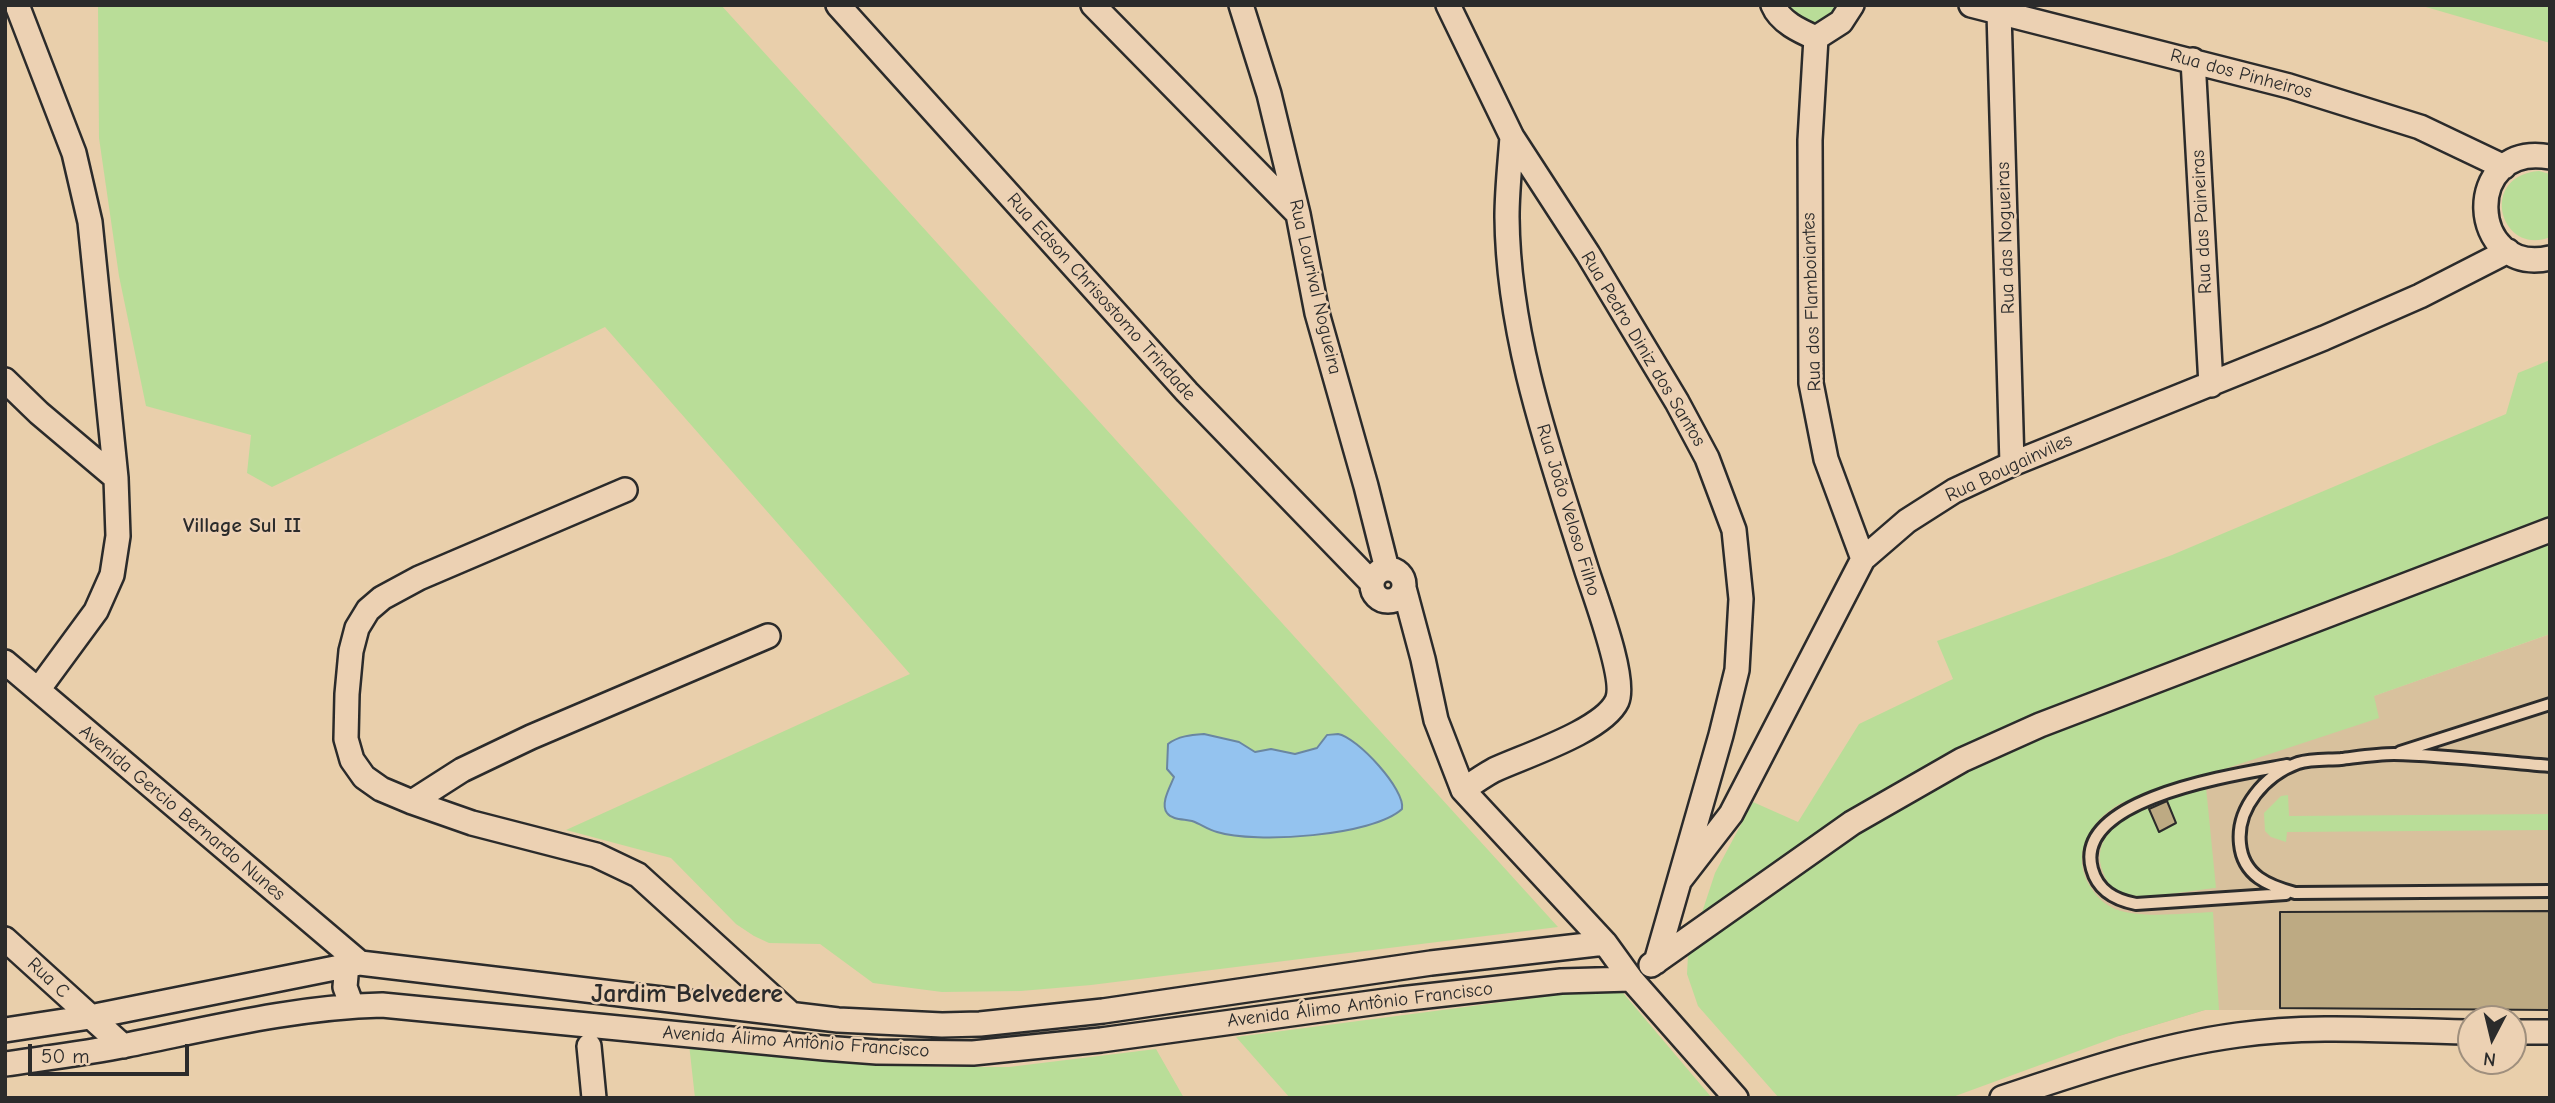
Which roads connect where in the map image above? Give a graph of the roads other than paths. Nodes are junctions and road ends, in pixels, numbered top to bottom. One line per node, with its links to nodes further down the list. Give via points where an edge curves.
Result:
1 (18, 5): 21 (street, via 74,153 90,222)
2 (838, 5): 25 (street, Rua Edson Chrisostomo Trindade, via 1178,382)
3 (1093, 5): 15 (street)
4 (1241, 5): 15 (street, Rua Lourival Nogueira, via 1269,94)
5 (1448, 5): 12 (street, Rua Pedro Diniz dos Santos)
6 (1773, 5): 10 (street, via 1793,27)
7 (1852, 5): 10 (street, via 1841,22)
8 (1971, 5): 9 (street, Rua dos Pinheiros)
9 (1999, 12): 11 (street, Rua dos Pinheiros); 20 (street, Rua das Nogueiras)
10 (1816, 38): 24 (street, Rua dos Flamboiantes, via 1810,140 1811,383 1826,459)
11 (2193, 60): 14 (street, Rua dos Pinheiros, via 2420,127); 19 (street, Rua das Paineiras)
12 (1511, 137): 34 (street, Rua João Veloso Filho, via 1507,217 1518,328 1539,416 1606,629 1620,685 1619,699 1598,722); 36 (street, Rua Pedro Diniz dos Santos, via 1677,402 1707,458 1734,530 1741,599 1737,670)
13 (2550, 157): 14 (street, via 2527,156)
14 (2504, 167): 16 (street, via 2489,186 2484,209 2491,233)
15 (1298, 214): 25 (street, Rua Lourival Nogueira, via 1317,313 1366,486)
16 (2508, 251): 17 (street, via 2532,259); 19 (street, Rua Bougainviles, via 2420,296)
17 (2550, 258)
18 (5, 380): 21 (street)
19 (2211, 385): 20 (street, Rua Bougainviles)
20 (2012, 464): 24 (street, Rua Bougainviles, via 1907,520)
21 (116, 478): 29 (street, via 118,536 112,575 96,611)
22 (625, 490): 35 (street, via 419,578 368,610 351,651 346,739 352,760 365,777)
23 (2550, 530): 41 (street, via 2040,725 1962,760 1852,823)
24 (1863, 559): 36 (street, Rua Bougainviles, via 1731,814)
25 (1380, 584): 27 (street); 27 (street, via 1396,571 1402,577)
26 (768, 636): 35 (street, via 531,737 462,770)
27 (1423, 659): 34 (street, via 1436,720)
28 (5, 662): 29 (street, Avenida Gercio Bernardo Nunes)
29 (38, 690): 42 (street, Avenida Gercio Bernardo Nunes)
30 (2550, 704): 31 (lane)
31 (2394, 754): 32 (lane); 33 (lane)
32 (2300, 762): 38 (lane, via 2271,779 2253,797 2242,816 2239,837 2242,857 2254,875 2263,883); 38 (lane, via 2213,779 2129,808 2098,832 2090,858 2106,892 2136,904)
33 (2550, 766)
34 (1463, 790): 40 (street)
35 (412, 802): 47 (street, via 622,866 638,875)
36 (1680, 880): 41 (street, Rua Pedro Diniz dos Santos)
37 (2550, 891): 38 (lane)
38 (2295, 893)
39 (5, 939): 48 (street, Rua C)
40 (1605, 943): 44 (street); 47 (street, Avenida Álimo Antônio Francisco, via 980,1024 889,1023)
41 (1656, 962): 44 (street)
42 (353, 963): 43 (street, Avenida Álimo Antônio Francisco); 45 (street, via 345,987); 48 (street, Avenida Álimo Antônio Francisco)
43 (384, 967): 46 (street, via 387,987); 47 (street, Avenida Álimo Antônio Francisco)
44 (1631, 979): 46 (street, Avenida Álimo Antônio Francisco, via 1561,981 1454,993 973,1053 824,1048); 57 (street)
45 (352, 1006): 46 (street, Avenida Álimo Antônio Francisco); 53 (street, Avenida Álimo Antônio Francisco, via 258,1018)
46 (382, 1006)
47 (791, 1014)
48 (90, 1017): 49 (street, Avenida Álimo Antônio Francisco); 53 (street, Rua C)
49 (5, 1030)
50 (2457, 1032): 58 (street, via 2309,1030 2238,1035 2088,1068)
51 (2527, 1032): 52 (street)
52 (2550, 1032)
53 (123, 1046): 55 (street, Avenida Álimo Antônio Francisco)
54 (589, 1046): 56 (street)
55 (5, 1064)
56 (594, 1098)
57 (1736, 1098)
58 (2002, 1098)

